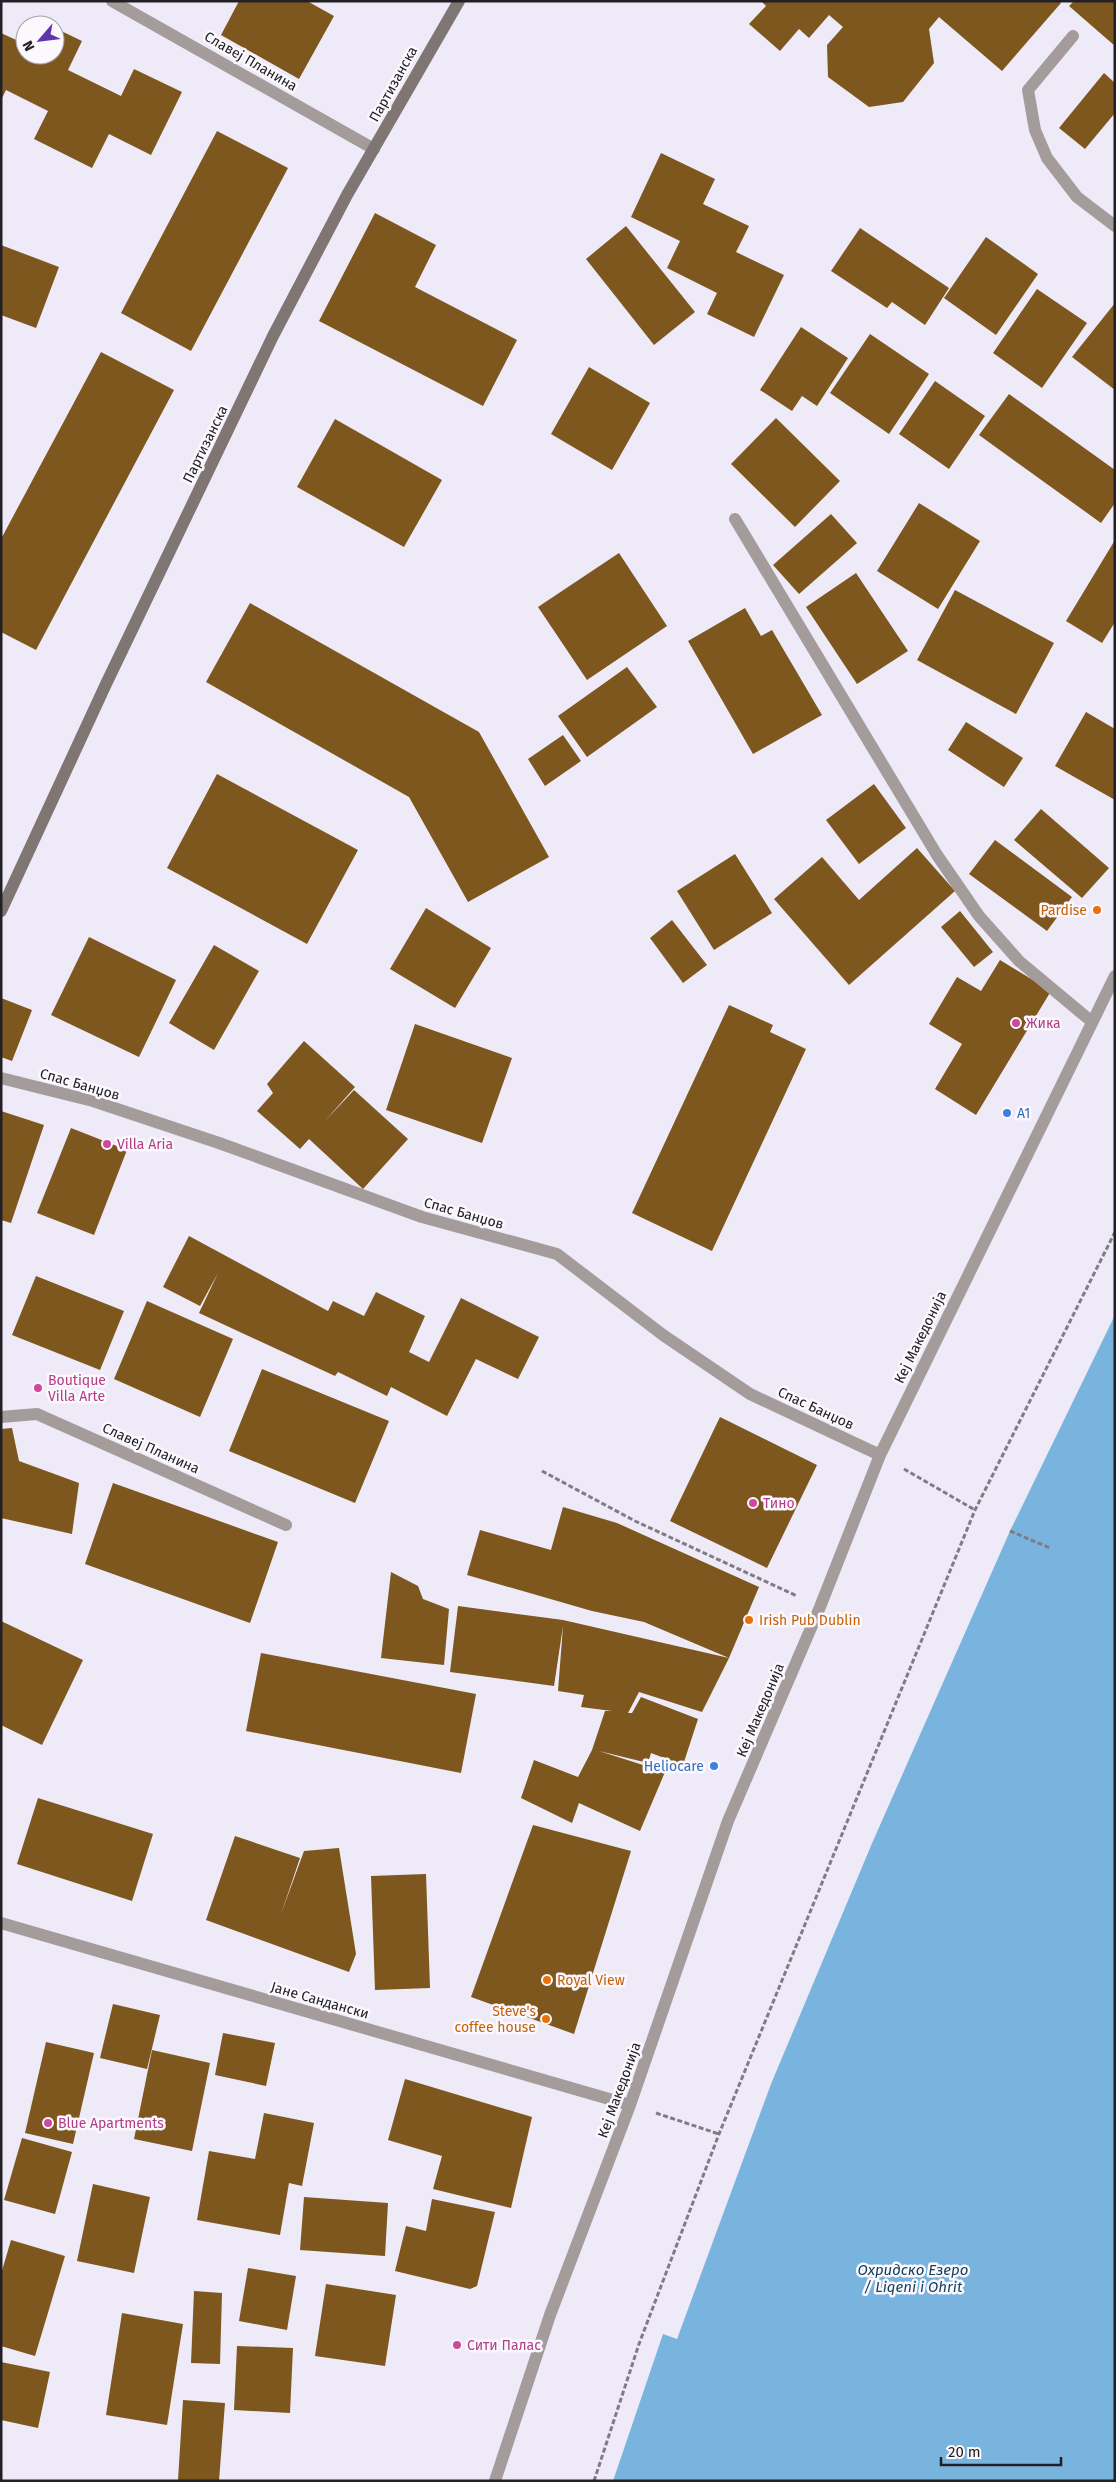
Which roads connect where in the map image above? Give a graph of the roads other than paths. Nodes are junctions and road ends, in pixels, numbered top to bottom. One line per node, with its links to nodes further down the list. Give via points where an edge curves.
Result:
1 (112, 1): 4 (street, Славеј Планина)
2 (458, 1): 4 (street, Партизанска)
3 (1073, 36): 5 (street, via 1028,90 1035,130 1047,158 1077,197)
4 (374, 148): 7 (street, Партизанска, via 273,336)
5 (1115, 226)
6 (735, 519): 9 (street, via 936,855 979,916 1019,961)
7 (1, 911)
8 (1115, 976): 9 (street, Кеј Македонија)
9 (1091, 1021): 12 (street, Кеј Македонија)
10 (1, 1078): 12 (street, Спас Банџов, via 93,1101 422,1217 556,1254 663,1336 750,1394)
11 (1, 1417): 13 (street, Славеј Планина, via 37,1414)
12 (880, 1454): 15 (street, Кеј Македонија, via 820,1607 728,1821)
13 (286, 1525)
14 (1, 1923): 15 (street, Јане Сандански)
15 (630, 2105): 16 (street, Кеј Македонија, via 550,2316)
16 (495, 2481)

